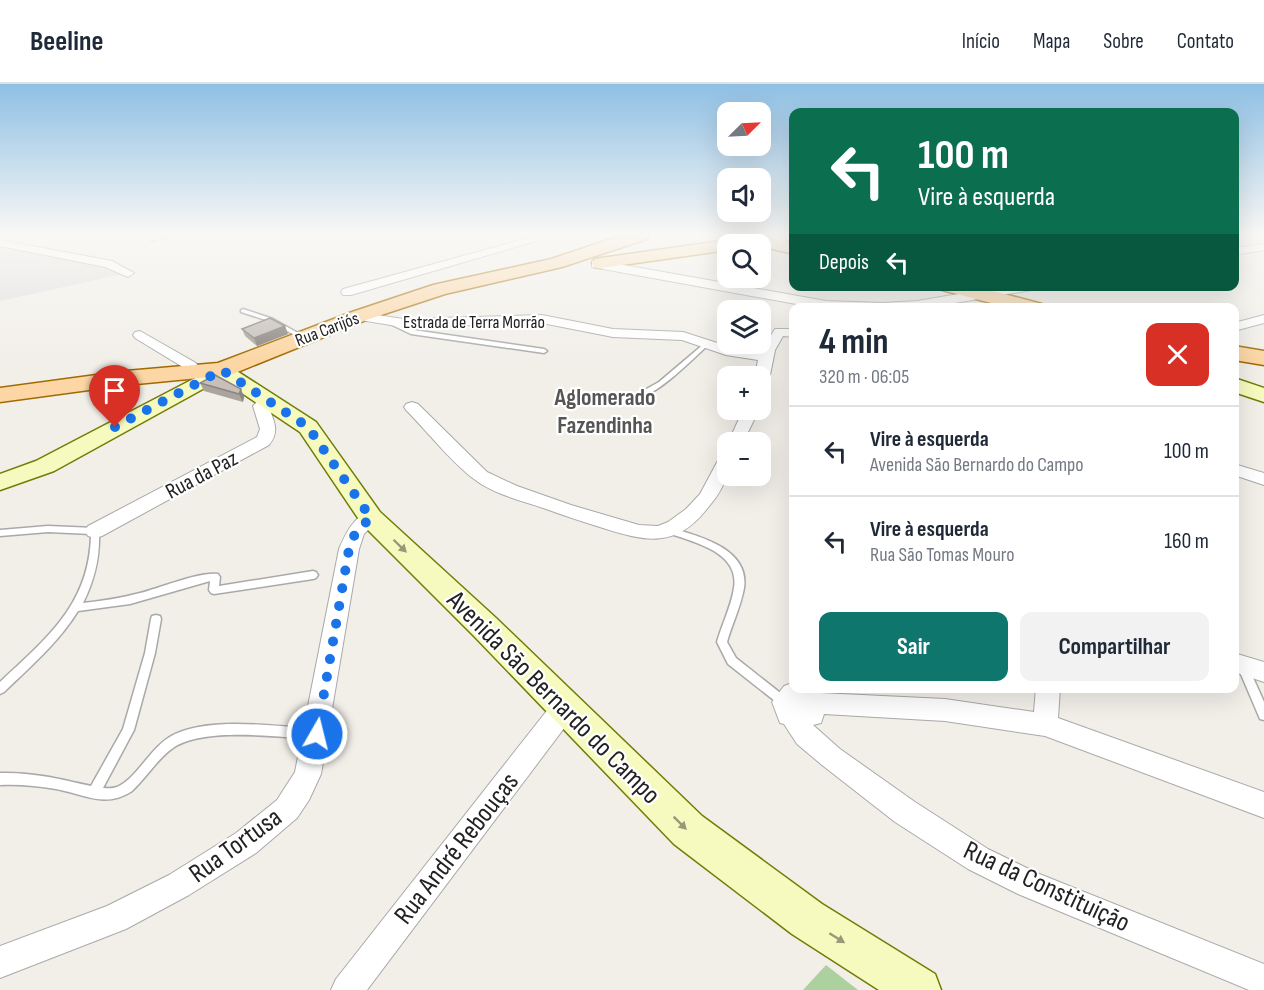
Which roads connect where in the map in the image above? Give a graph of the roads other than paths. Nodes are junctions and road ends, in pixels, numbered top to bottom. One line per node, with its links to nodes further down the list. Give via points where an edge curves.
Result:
1 (400, 277): 6 (street)
2 (496, 277): 12 (main road, Rua Carijós, via 455,285)
3 (688, 277): 8 (street)
4 (968, 291): 7 (main road)
5 (1005, 291): 7 (street)
6 (347, 292)
7 (983, 295): 9 (street); 10 (main road)
8 (817, 303)
9 (930, 303)
10 (1015, 303)
11 (243, 311): 18 (lane, via 271,320)
12 (359, 316): 14 (street, Estrada de Terra Morrão); 18 (main road, Rua Carijós)
13 (1264, 319): 15 (street)
14 (390, 322): 19 (street, Estrada de Terra Morrão, via 542,319 613,333 683,336); 20 (lane, via 411,332)
15 (1239, 326)
16 (789, 332): 22 (street, via 778,333)
17 (140, 336): 24 (street)
18 (302, 337): 26 (main road, Rua Carijós)
19 (705, 345): 22 (street, Estrada de Terra Morrão); 31 (lane)
20 (544, 351)
21 (1239, 353): 23 (main road)
22 (764, 357): 25 (street)
23 (1264, 358)
24 (191, 366): 26 (main road); 30 (main road)
25 (763, 366)
26 (229, 367): 32 (main road); 34 (main road, Avenida São Bernardo do Campo); 39 (main road, via 45,466)
27 (1239, 368): 28 (main road)
28 (1264, 372)
29 (1239, 386): 33 (main road)
30 (0, 388)
31 (644, 394)
32 (0, 395)
33 (1264, 396)
34 (268, 399): 40 (main road, Avenida São Bernardo do Campo, via 308,427); 42 (street, Rua da Paz, via 261,406 270,429 263,441)
35 (412, 407): 41 (street, via 481,476 564,509 639,532)
36 (1239, 472): 38 (street)
37 (717, 479): 41 (street, via 693,514)
38 (1264, 479)
39 (0, 482)
40 (371, 518): 52 (main road, Avenida São Bernardo do Campo, one-way to 52); 56 (street, Rua Tortusa, via 356,531 349,549)
41 (668, 530): 53 (lane, via 725,552 739,568 740,586 722,642 732,661)
42 (95, 531): 43 (lane); 45 (lane, via 93,563)
43 (0, 533)
44 (313, 575): 45 (lane, via 214,590 215,577 189,580 140,597)
45 (77, 607): 50 (lane, via 55,636)
46 (156, 620): 58 (lane, via 128,730)
47 (1239, 663): 49 (street)
48 (1239, 665): 54 (lane)
49 (1264, 672)
50 (0, 689)
51 (1048, 693): 55 (street)
52 (565, 707): 62 (street, Rua André Rebouças); 63 (main road, Avenida São Bernardo do Campo, one-way to 63, via 688,830 807,919)
53 (797, 707): 55 (street, via 945,710); 61 (street, Rua da Constituição, via 806,736 831,757 905,812 978,859 1028,884)
54 (1264, 715)
55 (1045, 725): 59 (street)
56 (317, 734): 58 (lane, via 260,730 186,735 167,745 119,792); 60 (street, Rua Tortusa, via 300,791 287,809 246,843 179,885 115,918)
57 (0, 779): 58 (lane, via 54,783)
58 (94, 792)
59 (1264, 805)
60 (0, 962)
61 (1264, 980)
62 (347, 990)
63 (920, 990)

